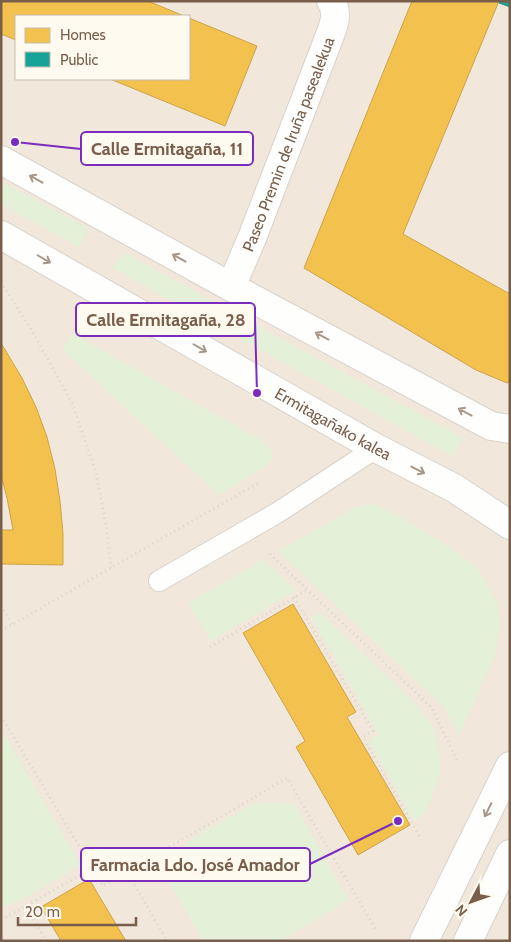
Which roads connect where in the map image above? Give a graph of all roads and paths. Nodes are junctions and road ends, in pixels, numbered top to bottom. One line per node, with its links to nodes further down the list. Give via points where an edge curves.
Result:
1 (331, 1): 5 (street, Paseo Premin de Iruña pasealekua, via 336,18)
2 (1, 160): 5 (street, one-way to 2)
3 (1, 235): 7 (street, Ermitagañako kalea, one-way to 7)
4 (1, 282): 11 (path, via 72,403 96,472)
5 (231, 287): 6 (street, one-way to 5, via 491,426)
6 (510, 429)
7 (376, 448): 9 (street, Ermitagañako kalea, one-way to 9, via 454,488); 12 (lane, via 277,513)
8 (260, 482): 11 (path)
9 (510, 525)
10 (264, 548): 13 (path)
11 (111, 568): 16 (path)
12 (159, 580)
13 (307, 590): 14 (path); 20 (path, via 432,708)
14 (294, 597): 18 (path); 22 (path, via 373,731 363,737)
15 (1, 606): 16 (path)
16 (13, 625): 17 (path)
17 (1, 631)
18 (210, 647)
19 (1, 716): 24 (path)
20 (458, 763)
21 (510, 766): 31 (street, one-way to 31)
22 (421, 838)
23 (510, 854): 32 (street)
24 (91, 869): 25 (path, via 102,886); 26 (path)
25 (127, 872): 28 (path, via 287,778); 30 (path)
26 (26, 906): 27 (path); 29 (path)
27 (1, 920)
28 (376, 930)
29 (46, 941)
30 (167, 941)
31 (424, 941)
32 (468, 941)

